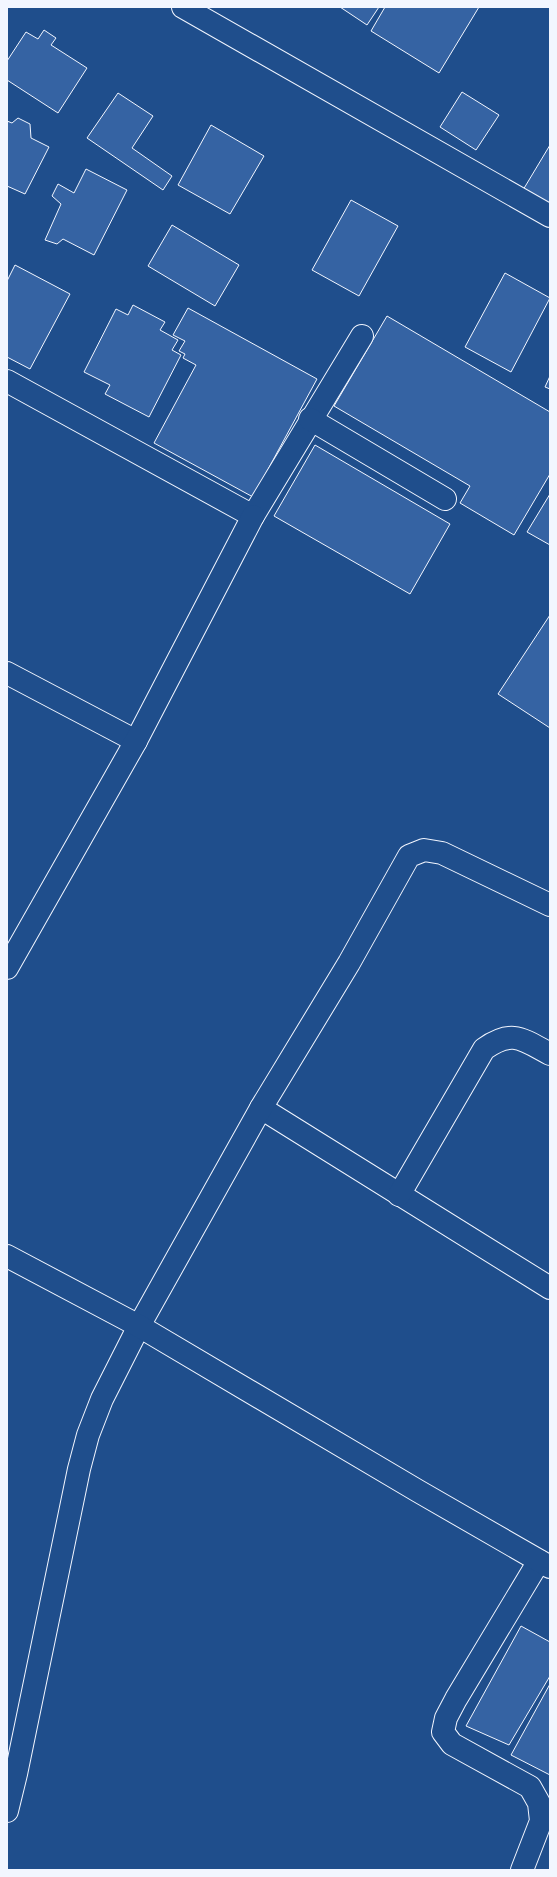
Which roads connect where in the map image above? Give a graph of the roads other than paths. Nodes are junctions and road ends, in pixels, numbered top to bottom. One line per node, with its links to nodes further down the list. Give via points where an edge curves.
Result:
1 (183, 7): 2 (street)
2 (550, 216)
3 (362, 336): 5 (street)
4 (7, 381): 7 (street)
5 (310, 420): 6 (street); 7 (street)
6 (445, 499)
7 (253, 516): 9 (street)
8 (7, 673): 9 (street)
9 (136, 741): 11 (street)
10 (550, 905): 13 (street, via 442,853 424,850 409,856 349,963)
11 (7, 968)
12 (550, 1054): 14 (street, via 510,1036 495,1041 484,1049)
13 (261, 1108): 14 (street); 17 (street)
14 (399, 1195): 16 (street)
15 (7, 1256): 17 (street)
16 (550, 1288)
17 (139, 1326): 18 (street); 19 (street, via 102,1399 88,1435)
18 (544, 1564): 20 (street, via 453,1706 446,1718 443,1732 452,1744 530,1787 539,1803 541,1821)
19 (7, 1811)
20 (522, 1870)

